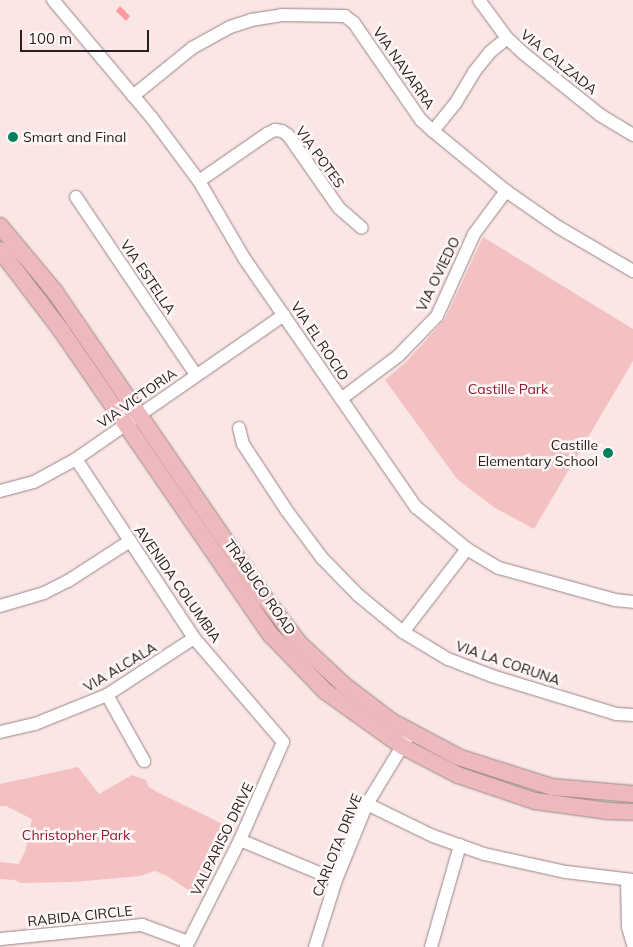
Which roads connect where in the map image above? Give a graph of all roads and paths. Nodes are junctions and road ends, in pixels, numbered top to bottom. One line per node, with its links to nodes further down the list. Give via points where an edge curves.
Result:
1 (480, 0): 3 (street, VIA CALZADA)
2 (57, 2): 4 (street, VIA EL ROCIO)
3 (507, 38): 5 (street, via 479,65 455,104); 6 (street, VIA CALZADA, via 600,115)
4 (133, 96): 5 (street, VIA NAVARRA, via 192,48 230,27 281,16 342,15 354,23 416,114); 7 (street, VIA EL ROCIO)
5 (433, 131): 8 (street, VIA NAVARRA)
6 (633, 135)
7 (199, 181): 11 (street, VIA POTES, via 266,134 282,131 339,208); 14 (street, VIA EL ROCIO, via 244,258)
8 (506, 191): 13 (street, VIA NAVARRA, via 558,227); 16 (street, VIA OVIEDO, via 474,234 437,316 398,356)
9 (76, 196): 15 (street, VIA ESTELLA)
10 (0, 226): 17 (main road, TRABUCO ROAD, via 55,292)
11 (362, 228)
12 (0, 250): 18 (main road, TRABUCO ROAD, via 42,303)
13 (633, 271)
14 (284, 315): 15 (street, VIA VICTORIA); 16 (street, VIA EL ROCIO)
15 (196, 375): 17 (street, VIA VICTORIA)
16 (341, 399): 23 (street, VIA EL ROCIO, via 416,507)
17 (140, 413): 18 (street, VIA VICTORIA); 31 (main road, TRABUCO ROAD, via 264,597 300,643 344,685 391,721)
18 (126, 423): 20 (street, VIA VICTORIA); 31 (main road, TRABUCO ROAD, via 271,636 325,691)
19 (239, 428): 26 (street, VIA LA CORUNA, via 243,444 322,558 358,595)
20 (76, 459): 21 (street, VIA VICTORIA, via 34,482); 22 (street, AVENIDA COLUMBIA)
21 (0, 490)
22 (130, 541): 25 (street, via 68,581 27,599); 27 (street, AVENIDA COLUMBIA)
23 (467, 549): 24 (street, VIA EL ROCIO, via 512,573); 26 (street)
24 (633, 602)
25 (0, 606)
26 (403, 632): 29 (street, VIA LA CORUNA, via 448,659 492,676 616,714)
27 (194, 638): 28 (street, VIA ALCALA); 32 (street, AVENIDA COLUMBIA)
28 (107, 695): 30 (street, VIA ALCALA, via 35,724); 33 (street)
29 (633, 715)
30 (0, 732)
31 (406, 739): 34 (main road, TRABUCO ROAD, via 552,787); 35 (street, CARLOTA DRIVE); 36 (main road, TRABUCO ROAD, via 458,774 535,801)
32 (283, 742): 37 (street, VALPARISO DRIVE)
33 (144, 761)
34 (633, 794)
35 (367, 804): 38 (street, via 432,836); 39 (street, CARLOTA DRIVE)
36 (633, 812)
37 (240, 840): 39 (street); 43 (street, VALPARISO DRIVE)
38 (460, 845): 40 (street, via 520,863); 45 (street)
39 (336, 880): 44 (street, CARLOTA DRIVE)
40 (630, 880): 42 (street, via 628,928)
41 (1, 939): 43 (street, RABIDA CIRCLE, via 142,925)
42 (633, 944)
43 (187, 945)
44 (315, 947)
45 (431, 947)

